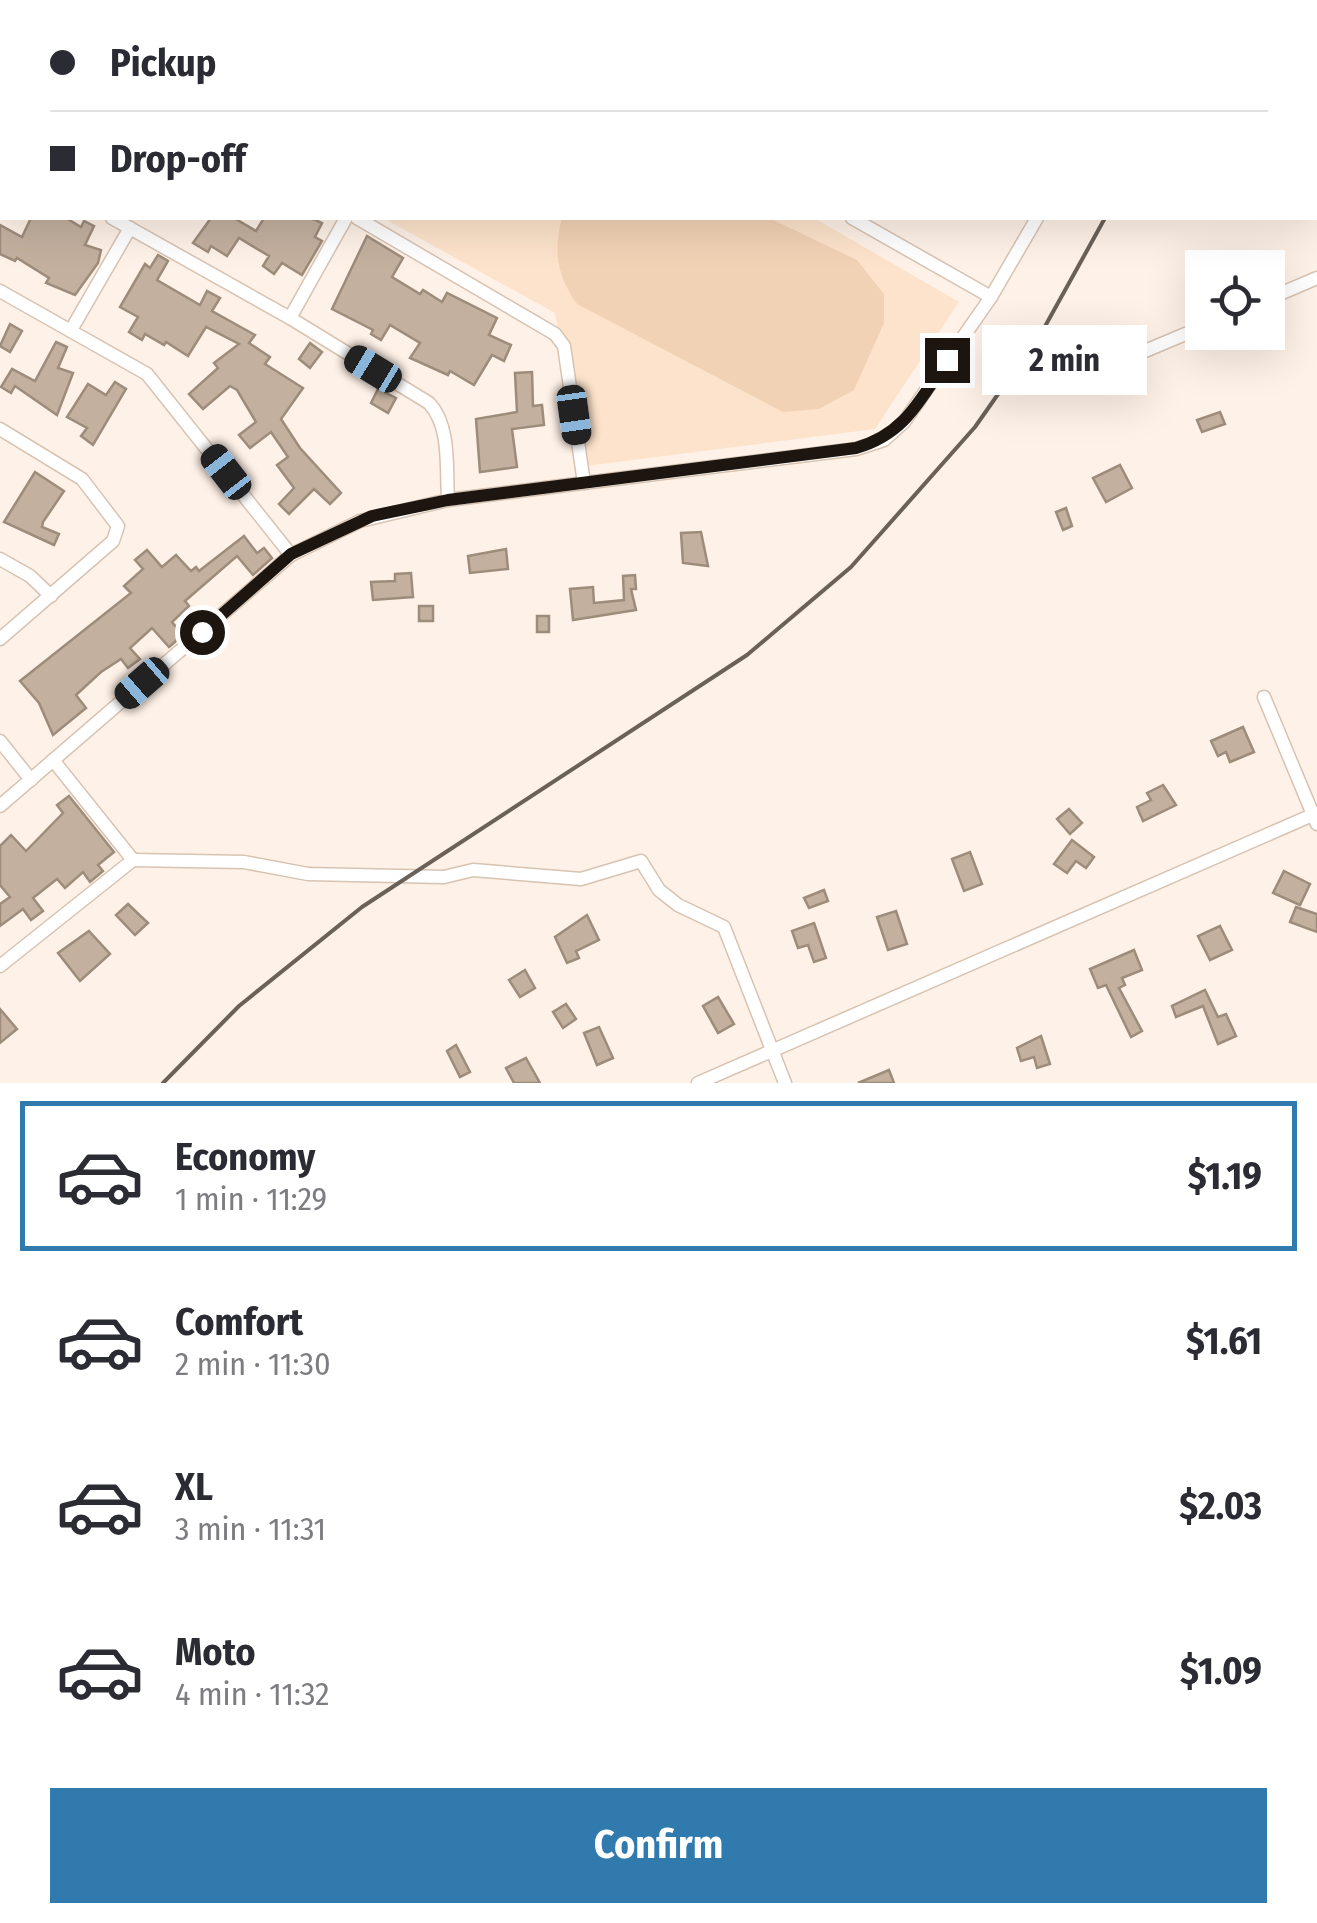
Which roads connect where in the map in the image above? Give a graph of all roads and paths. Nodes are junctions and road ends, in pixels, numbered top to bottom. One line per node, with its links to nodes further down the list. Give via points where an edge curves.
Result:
1 (116, 220): 6 (street)
2 (345, 220): 11 (street)
3 (360, 220): 16 (street, via 555,334 564,346)
4 (855, 220): 10 (street)
5 (1037, 220): 10 (street)
6 (130, 228): 11 (street); 12 (street)
7 (1317, 278): 9 (street)
8 (0, 291): 12 (street)
9 (1285, 292)
10 (991, 298): 16 (street, via 904,422 884,440)
11 (290, 318): 17 (street, via 438,413)
12 (71, 330): 18 (street, via 162,389)
13 (1185, 334): 14 (street)
14 (1081, 378)
15 (0, 428): 20 (street, via 82,479 118,526 113,541)
16 (584, 483): 17 (street)
17 (448, 500): 18 (street, via 372,516)
18 (291, 554): 24 (street)
19 (0, 559): 20 (street)
20 (52, 596): 21 (street)
21 (0, 639)
22 (1264, 697): 27 (street)
23 (0, 741): 25 (street)
24 (53, 760): 25 (street); 28 (street)
25 (31, 780): 26 (street)
26 (0, 806)
27 (1316, 817): 30 (street)
28 (132, 860): 29 (street); 30 (street, via 426,878 473,870 582,878 641,860 659,890 724,927)
29 (0, 966)
30 (771, 1051): 31 (street); 32 (street)
31 (698, 1083)
32 (785, 1083)

